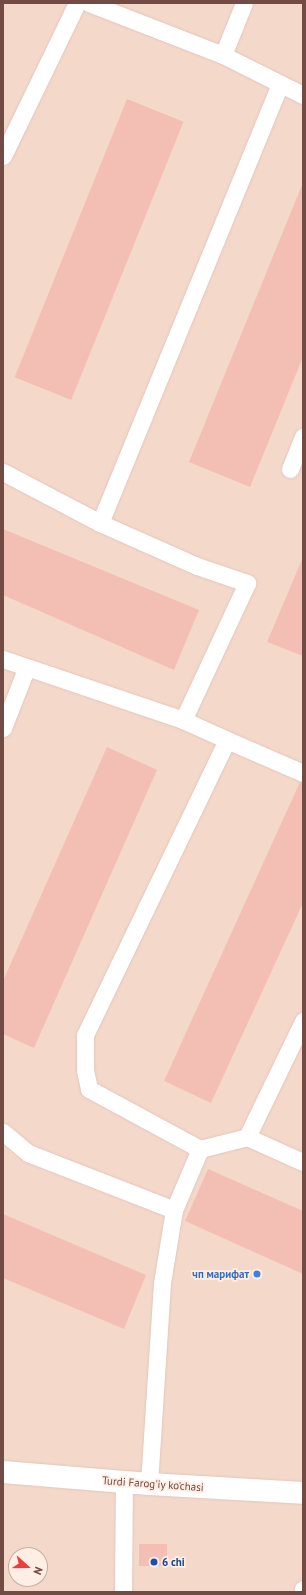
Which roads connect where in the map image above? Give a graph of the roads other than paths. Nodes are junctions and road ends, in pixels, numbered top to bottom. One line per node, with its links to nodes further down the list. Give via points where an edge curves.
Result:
1 (77, 3): 7 (lane)
2 (88, 3): 4 (lane)
3 (242, 4): 4 (lane)
4 (223, 55): 5 (lane)
5 (280, 84): 6 (lane); 11 (lane)
6 (303, 96)
7 (3, 156)
8 (303, 437): 9 (lane)
9 (290, 469)
10 (3, 472): 11 (lane)
11 (100, 523): 14 (lane, via 197,566 247,583)
12 (3, 659): 13 (lane)
13 (26, 669): 14 (lane); 15 (lane)
14 (183, 720): 16 (lane)
15 (3, 728)
16 (227, 740): 17 (lane); 21 (lane, via 84,1041 85,1070 89,1089)
17 (303, 773)
18 (303, 1021): 20 (lane)
19 (3, 1132): 23 (lane, via 28,1152)
20 (246, 1137): 21 (lane); 22 (lane)
21 (200, 1149): 23 (lane)
22 (303, 1162)
23 (174, 1210): 26 (lane, via 162,1283)
24 (3, 1472): 25 (street, Turdi Farog'iy ko'chasi)
25 (124, 1482): 26 (street, Turdi Farog'iy ko'chasi); 28 (lane)
26 (149, 1484): 27 (street, Turdi Farog'iy ko'chasi)
27 (303, 1493)
28 (123, 1592)

